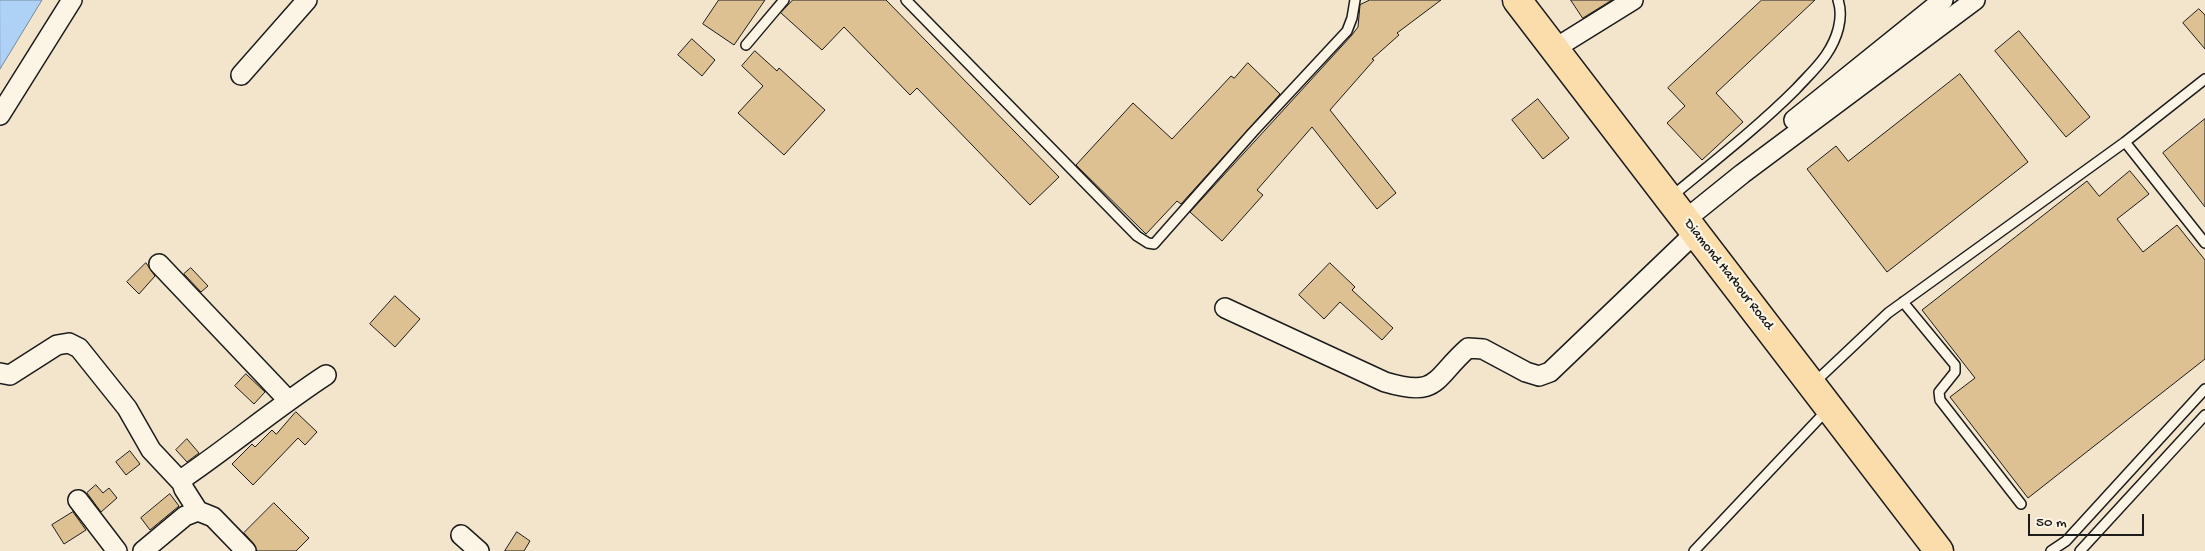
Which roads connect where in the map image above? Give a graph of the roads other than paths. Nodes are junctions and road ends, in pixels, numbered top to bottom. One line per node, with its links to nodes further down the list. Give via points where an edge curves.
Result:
1 (72, 0): 15 (street)
2 (307, 0): 13 (street)
3 (784, 0): 11 (lane)
4 (906, 0): 5 (lane, via 1137,236 1154,244 1347,30)
5 (1355, 0)
6 (1517, 0): 12 (highway, Diamond Harbour Road)
7 (1634, 0): 12 (street)
8 (1838, 0): 17 (lane, via 1838,28 1828,53 1767,117)
9 (1943, 0): 17 (street, via 1744,160)
10 (1975, 0): 17 (street)
11 (746, 45)
12 (1554, 49): 17 (highway, Diamond Harbour Road)
13 (240, 75)
14 (2205, 79): 16 (lane)
15 (0, 115)
16 (2125, 142): 18 (lane); 20 (lane)
17 (1682, 216): 21 (street, via 1550,372 1539,376 1483,349 1468,348 1436,382 1422,389 1400,387); 24 (highway, Diamond Harbour Road)
18 (2205, 243)
19 (159, 264): 26 (street)
20 (1903, 302): 24 (lane, via 1869,329); 31 (lane, via 1955,366 1955,372 1939,392 1940,400)
21 (1226, 308)
22 (0, 373): 29 (street, via 10,375 58,345 68,343 79,348 127,408 151,450)
23 (326, 375): 26 (street)
24 (1813, 384): 27 (highway, Diamond Harbour Road)
25 (2205, 389): 40 (lane, via 2066,541)
26 (288, 400): 29 (street, via 185,477)
27 (1830, 407): 38 (lane); 39 (highway, Diamond Harbour Road)
28 (2205, 415): 41 (lane)
29 (182, 483): 32 (street)
30 (78, 500): 34 (street)
31 (2021, 504)
32 (198, 511): 35 (street, via 185,516); 36 (street, via 213,517)
33 (461, 536): 37 (street)
34 (117, 551)
35 (143, 551)
36 (246, 551)
37 (479, 551)
38 (1694, 551)
39 (1939, 551)
40 (2052, 551)
41 (2080, 551)

